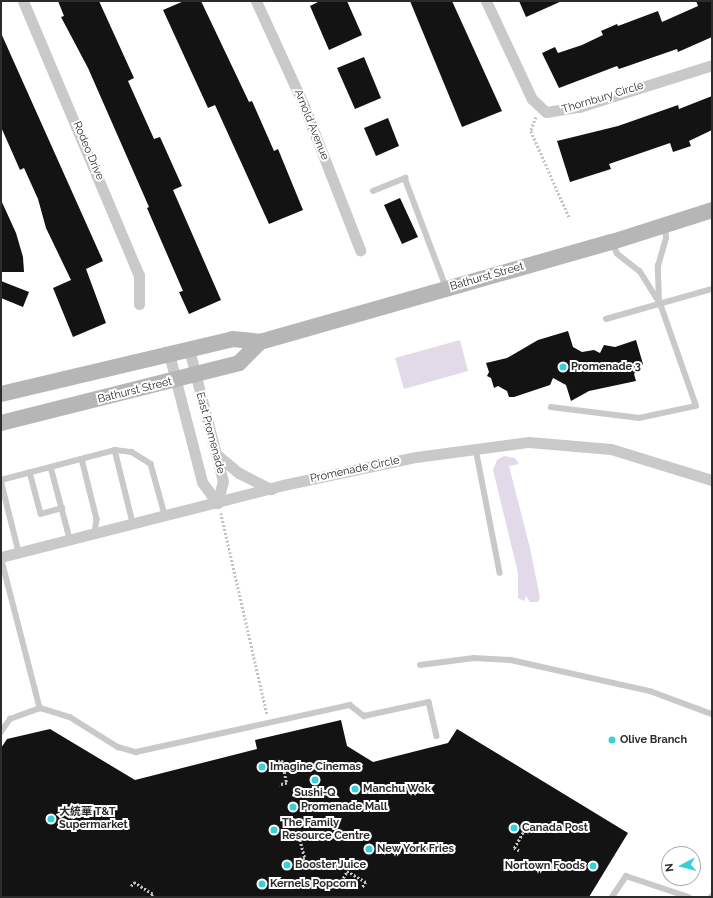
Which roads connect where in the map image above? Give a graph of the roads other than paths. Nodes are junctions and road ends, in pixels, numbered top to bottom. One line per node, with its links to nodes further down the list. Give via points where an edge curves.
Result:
1 (23, 1): 12 (street, Rodeo Drive, via 139,276)
2 (256, 1): 9 (street, Arnold Avenue, via 304,106)
3 (486, 1): 4 (street, Thornbury Circle, via 532,99 546,112 579,107)
4 (712, 65)
5 (373, 191): 10 (lane, via 405,178)
6 (712, 210): 7 (main road, Bathurst Street)
7 (665, 225): 8 (main road, Bathurst Street); 13 (lane, via 666,238 658,266)
8 (612, 242): 10 (main road, Bathurst Street); 13 (lane, via 617,254 640,272)
9 (360, 250)
10 (447, 289): 15 (main road, Bathurst Street)
11 (712, 290): 13 (lane)
12 (138, 304)
13 (660, 304): 14 (lane); 21 (lane, via 696,406 639,418)
14 (606, 319)
15 (260, 342): 16 (main road, Bathurst Street, via 233,339); 18 (main road, Bathurst Street, via 239,363)
16 (190, 349): 17 (main road, Bathurst Street); 18 (street, East Promenade)
17 (170, 354): 19 (street, East Promenade); 20 (main road, Bathurst Street)
18 (195, 376): 19 (main road, Bathurst Street); 25 (street, East Promenade)
19 (177, 381): 22 (main road, Bathurst Street); 32 (street, East Promenade, via 202,482)
20 (1, 394)
21 (552, 407)
22 (1, 423)
23 (476, 449): 30 (street, Promenade Circle, via 529,442 611,449); 31 (street, Promenade Circle, via 416,457); 40 (lane)
24 (115, 450): 26 (lane); 34 (lane, via 132,452 151,464); 35 (lane)
25 (216, 454): 31 (street, via 239,473); 32 (street, East Promenade, via 223,481)
26 (82, 459): 27 (lane); 36 (lane, via 97,519)
27 (51, 467): 28 (lane); 33 (lane)
28 (30, 472): 29 (lane); 33 (lane, via 41,514)
29 (1, 480): 38 (lane)
30 (712, 480)
31 (271, 489): 32 (street, Promenade Circle)
32 (217, 503): 34 (street, Promenade Circle)
33 (62, 508): 37 (lane)
34 (165, 515): 35 (street, Promenade Circle)
35 (133, 523): 36 (street, Promenade Circle)
36 (95, 533): 37 (street, Promenade Circle)
37 (70, 539): 38 (street, Promenade Circle)
38 (19, 552): 39 (street, Promenade Circle)
39 (1, 557): 42 (lane)
40 (500, 574)
41 (420, 665): 43 (lane, via 474,658 511,660 650,691)
42 (40, 708): 44 (lane, via 10,719); 45 (lane, via 70,717 118,747 136,752 350,705 364,716 429,702)
43 (712, 714)
44 (1, 732)
45 (437, 736)
46 (612, 897): 47 (lane, via 626,876)
47 (689, 897)

